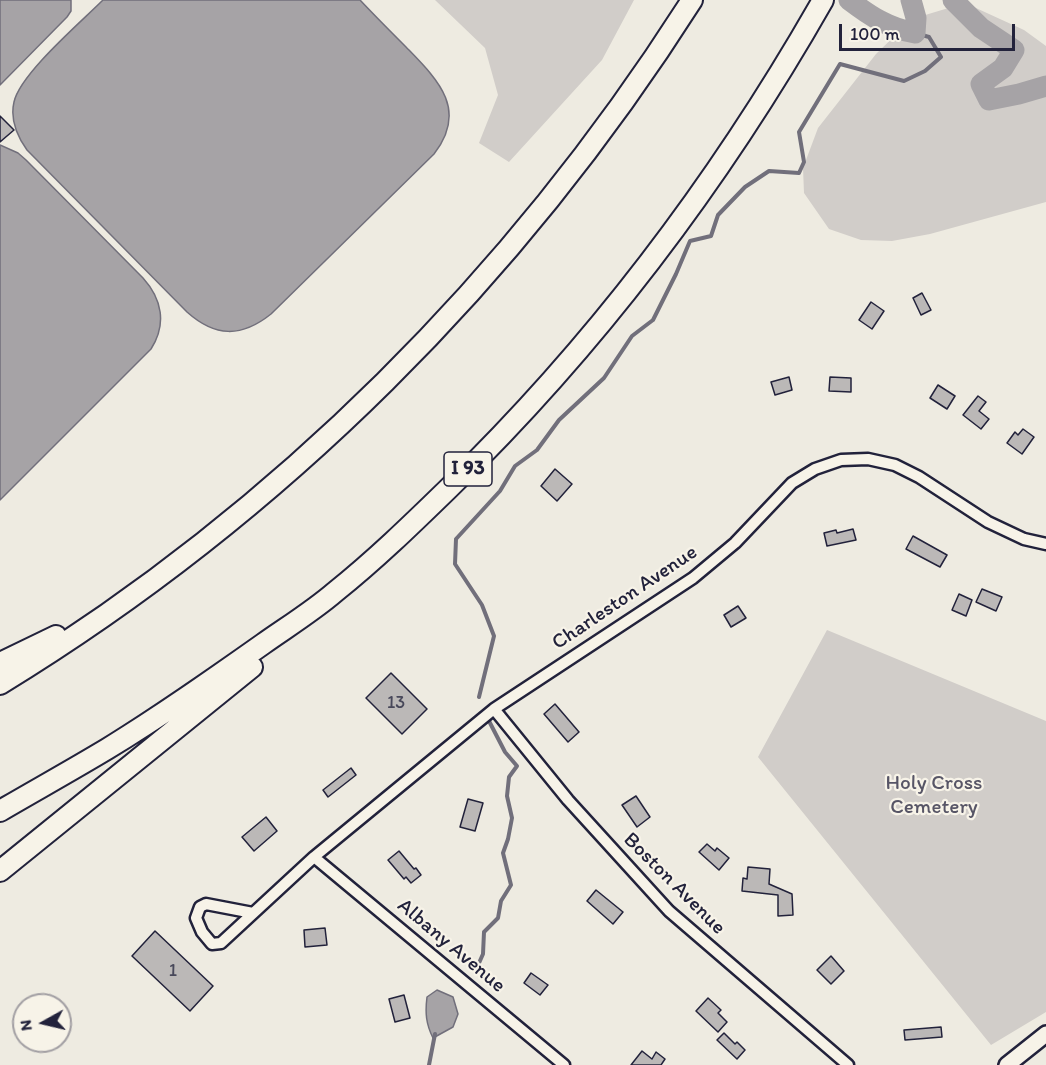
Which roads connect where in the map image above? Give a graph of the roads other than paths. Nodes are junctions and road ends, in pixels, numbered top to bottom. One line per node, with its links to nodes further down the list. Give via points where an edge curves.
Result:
1 (692, 0): 5 (highway, via 630,94 559,188 412,356 272,487)
2 (821, 4): 4 (highway, I 93, via 740,135 670,236 595,333 493,445 386,550)
3 (1046, 544): 8 (street, Charleston Avenue, via 1024,539 988,522 895,465 868,459 841,460 815,468 792,483 735,543 693,578)
4 (333, 594): 9 (highway, I 93, via 156,718); 11 (highway, via 285,639)
5 (116, 608): 6 (highway); 7 (highway)
6 (0, 663)
7 (0, 684)
8 (494, 709): 10 (street, Charleston Avenue); 15 (street, Boston Avenue, via 568,800 669,911)
9 (0, 811)
10 (314, 857): 12 (street, Charleston Avenue); 14 (street, Albany Avenue)
11 (0, 871)
12 (253, 913): 12 (street, Charleston Avenue, via 221,943 212,944 196,918 206,904)
13 (1046, 1034): 16 (street)
14 (564, 1065)
15 (848, 1065)
16 (1007, 1065)

